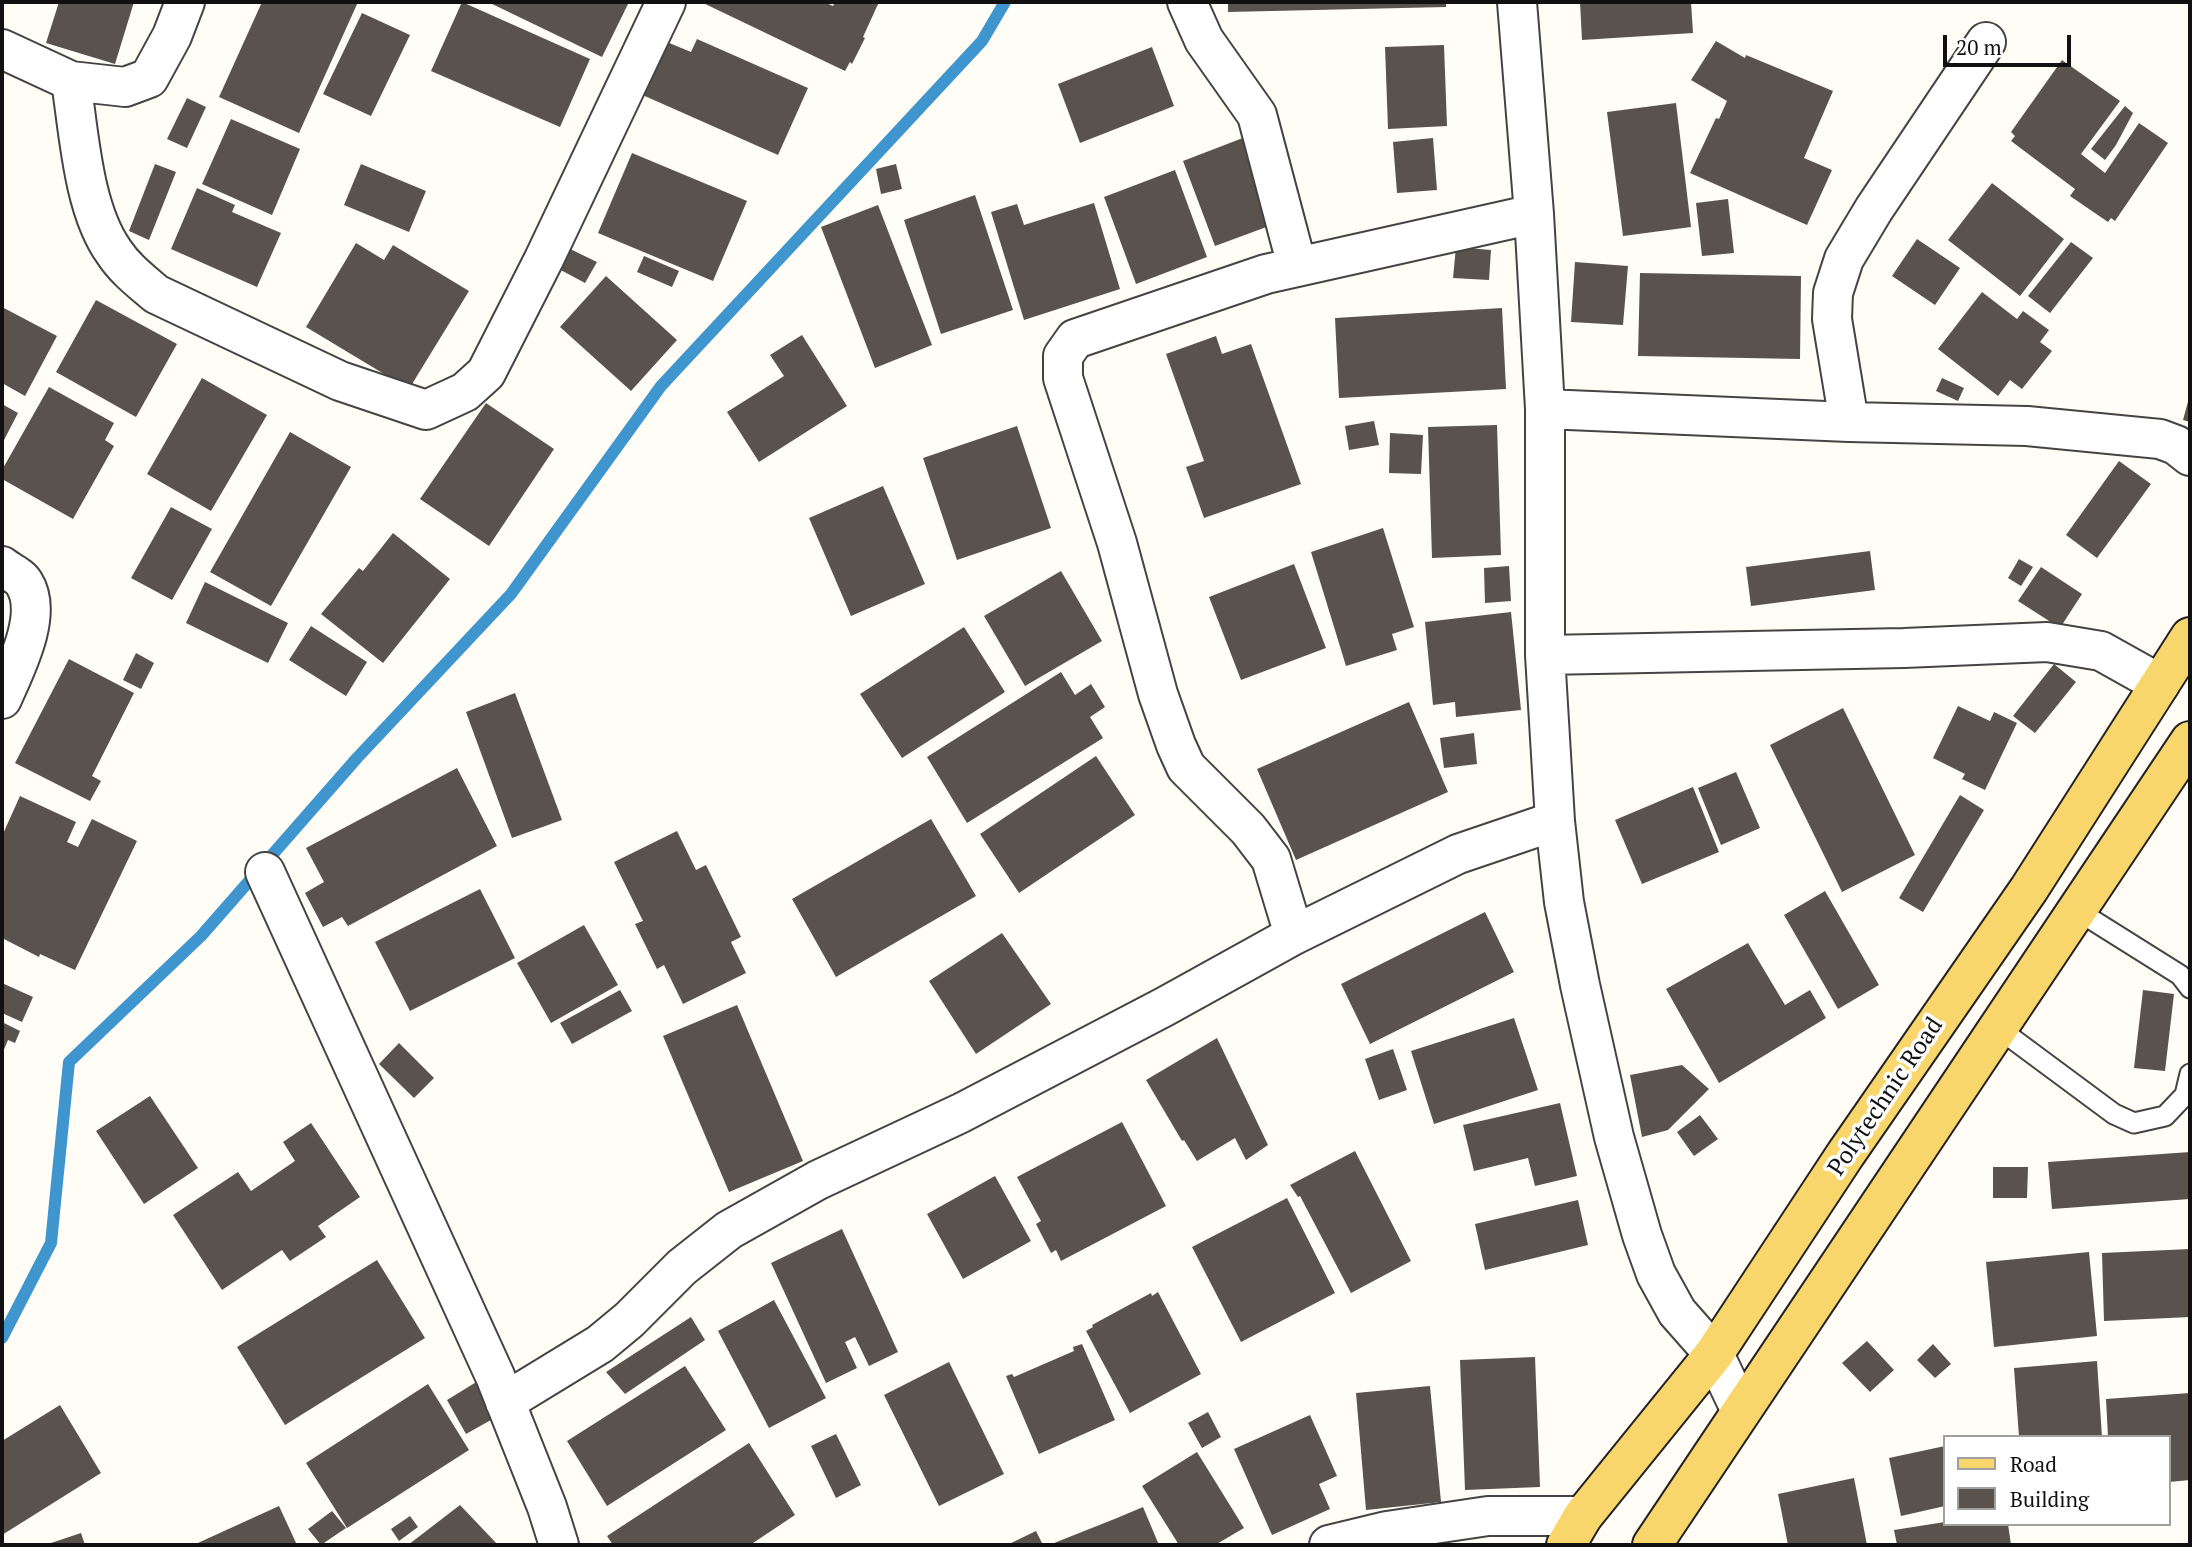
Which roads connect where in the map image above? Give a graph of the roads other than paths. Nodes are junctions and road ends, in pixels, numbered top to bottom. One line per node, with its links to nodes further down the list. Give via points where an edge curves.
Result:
1 (185, 2): 7 (street, via 149,78 125,87)
2 (666, 2): 7 (street, via 486,373 465,393 426,410 340,381 156,294 132,273 113,251 91,204)
3 (1187, 2): 9 (street, via 1204,40 1257,116)
4 (1517, 2): 8 (street)
5 (1986, 41): 11 (street, via 1844,259 1833,293 1832,320)
6 (2, 49): 7 (street)
7 (71, 81)
8 (1534, 214): 9 (street); 10 (street)
9 (1297, 267): 22 (street, via 1075,339 1063,356 1063,378 1177,745 1186,767 1248,828 1271,859)
10 (1545, 408): 11 (street); 15 (street)
11 (1849, 422): 12 (street, via 2027,426 2160,439)
12 (2190, 456)
13 (2, 566): 17 (street, via 23,581 33,607)
14 (2190, 637): 16 (main road, Polytechnic Road)
15 (1545, 656): 16 (street, via 2047,642 2101,651); 19 (street)
16 (2160, 684): 26 (main road, Polytechnic Road, via 2029,889 1844,1155)
17 (2, 699)
18 (2190, 741): 21 (main road)
19 (1555, 821): 22 (street, via 1458,854); 26 (street, via 1580,985 1614,1137 1642,1235 1677,1312)
20 (265, 872): 27 (street)
21 (2078, 911): 23 (lane, via 2180,975); 24 (main road)
22 (1294, 934): 27 (street, via 1164,1007 961,1113 818,1180 729,1230 600,1344)
23 (2190, 988)
24 (1998, 1028): 25 (lane, via 2114,1114 2134,1123 2165,1116 2185,1095); 28 (main road)
25 (2190, 1074)
26 (1714, 1354): 28 (street); 29 (main road, Polytechnic Road)
27 (505, 1402): 30 (street)
28 (1741, 1410): 32 (main road)
29 (1575, 1531): 31 (street, via 1488,1517 1387,1531)
30 (559, 1545)
31 (1329, 1545)
32 (1652, 1545)

